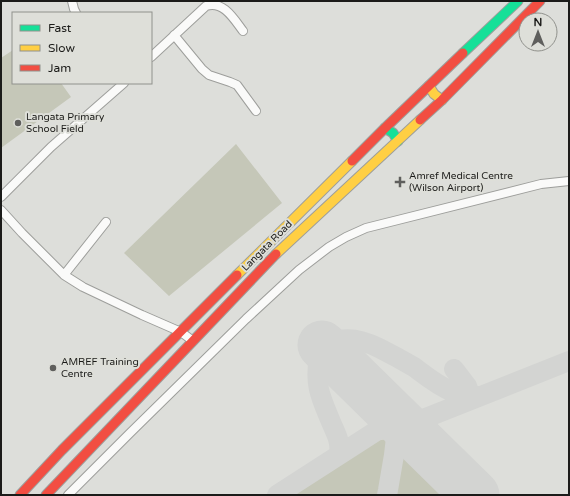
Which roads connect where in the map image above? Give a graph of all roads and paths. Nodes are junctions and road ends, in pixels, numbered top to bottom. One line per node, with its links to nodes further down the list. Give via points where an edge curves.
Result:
1 (72, 1): 4 (street)
2 (518, 1): 8 (main road, Langata Road)
3 (540, 1): 10 (main road, Langata Road)
4 (76, 12)
5 (243, 31): 6 (street, via 226,8 211,4)
6 (174, 35): 7 (street); 11 (street, via 209,75 237,85)
7 (152, 56)
8 (429, 86): 10 (main road); 12 (main road, Langata Road)
9 (114, 87): 15 (street)
10 (442, 100): 13 (main road, Langata Road)
11 (256, 111)
12 (386, 128): 13 (main road); 19 (main road, Langata Road)
13 (398, 141): 20 (main road, Langata Road, via 274,256)
14 (569, 181): 23 (street, via 541,184 366,228 329,247 299,270 246,319)
15 (1, 197)
16 (1, 210): 18 (street)
17 (106, 222): 18 (street)
18 (64, 275): 19 (street, via 83,287)
19 (181, 332): 20 (street); 21 (main road, Langata Road)
20 (193, 341): 22 (main road, Langata Road)
21 (20, 495)
22 (46, 495)
23 (68, 495)

